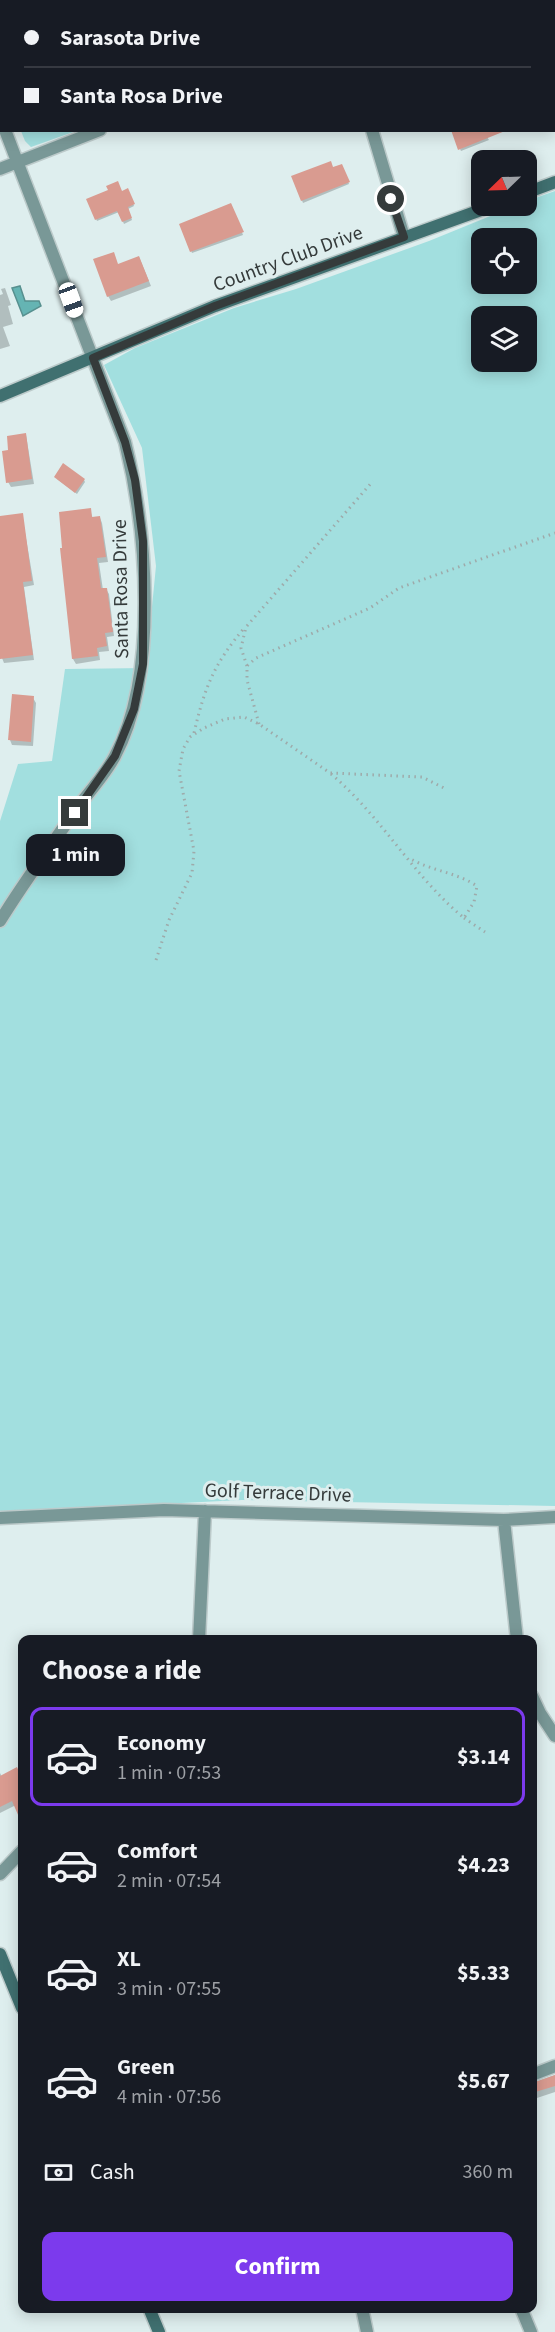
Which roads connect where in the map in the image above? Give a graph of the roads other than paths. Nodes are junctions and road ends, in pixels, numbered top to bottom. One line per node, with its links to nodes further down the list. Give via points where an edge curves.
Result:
1 (6, 132): 4 (street, Santa Rosa Drive)
2 (95, 132): 4 (street)
3 (373, 132): 9 (street)
4 (18, 162): 5 (street); 10 (street, Santa Rosa Drive)
5 (0, 169)
6 (555, 182): 7 (street)
7 (537, 189)
8 (471, 213): 9 (street, Country Club Drive)
9 (404, 237): 10 (street, Country Club Drive, via 215,306)
10 (93, 358): 11 (street, Country Club Drive); 12 (street, Santa Rosa Drive, via 135,480 143,541 143,664 134,709 115,756)
11 (0, 396)
12 (0, 921)
13 (205, 1511): 15 (street, Golf Terrace Drive); 16 (street, Golf Terrace Drive); 17 (street)
14 (555, 1517): 16 (street, Golf Terrace Drive)
15 (0, 1518)
16 (504, 1520): 18 (street)
17 (199, 1635)
18 (516, 1635)
19 (537, 1707): 20 (street)
20 (555, 1736)
21 (18, 1855): 22 (street)
22 (0, 1874)
23 (0, 1954): 24 (street)
24 (18, 1998)
25 (555, 2066): 26 (street)
26 (537, 2072)
27 (151, 2313): 30 (street)
28 (363, 2313): 31 (street)
29 (523, 2313): 32 (street)
30 (159, 2332)
31 (367, 2332)
32 (531, 2332)

